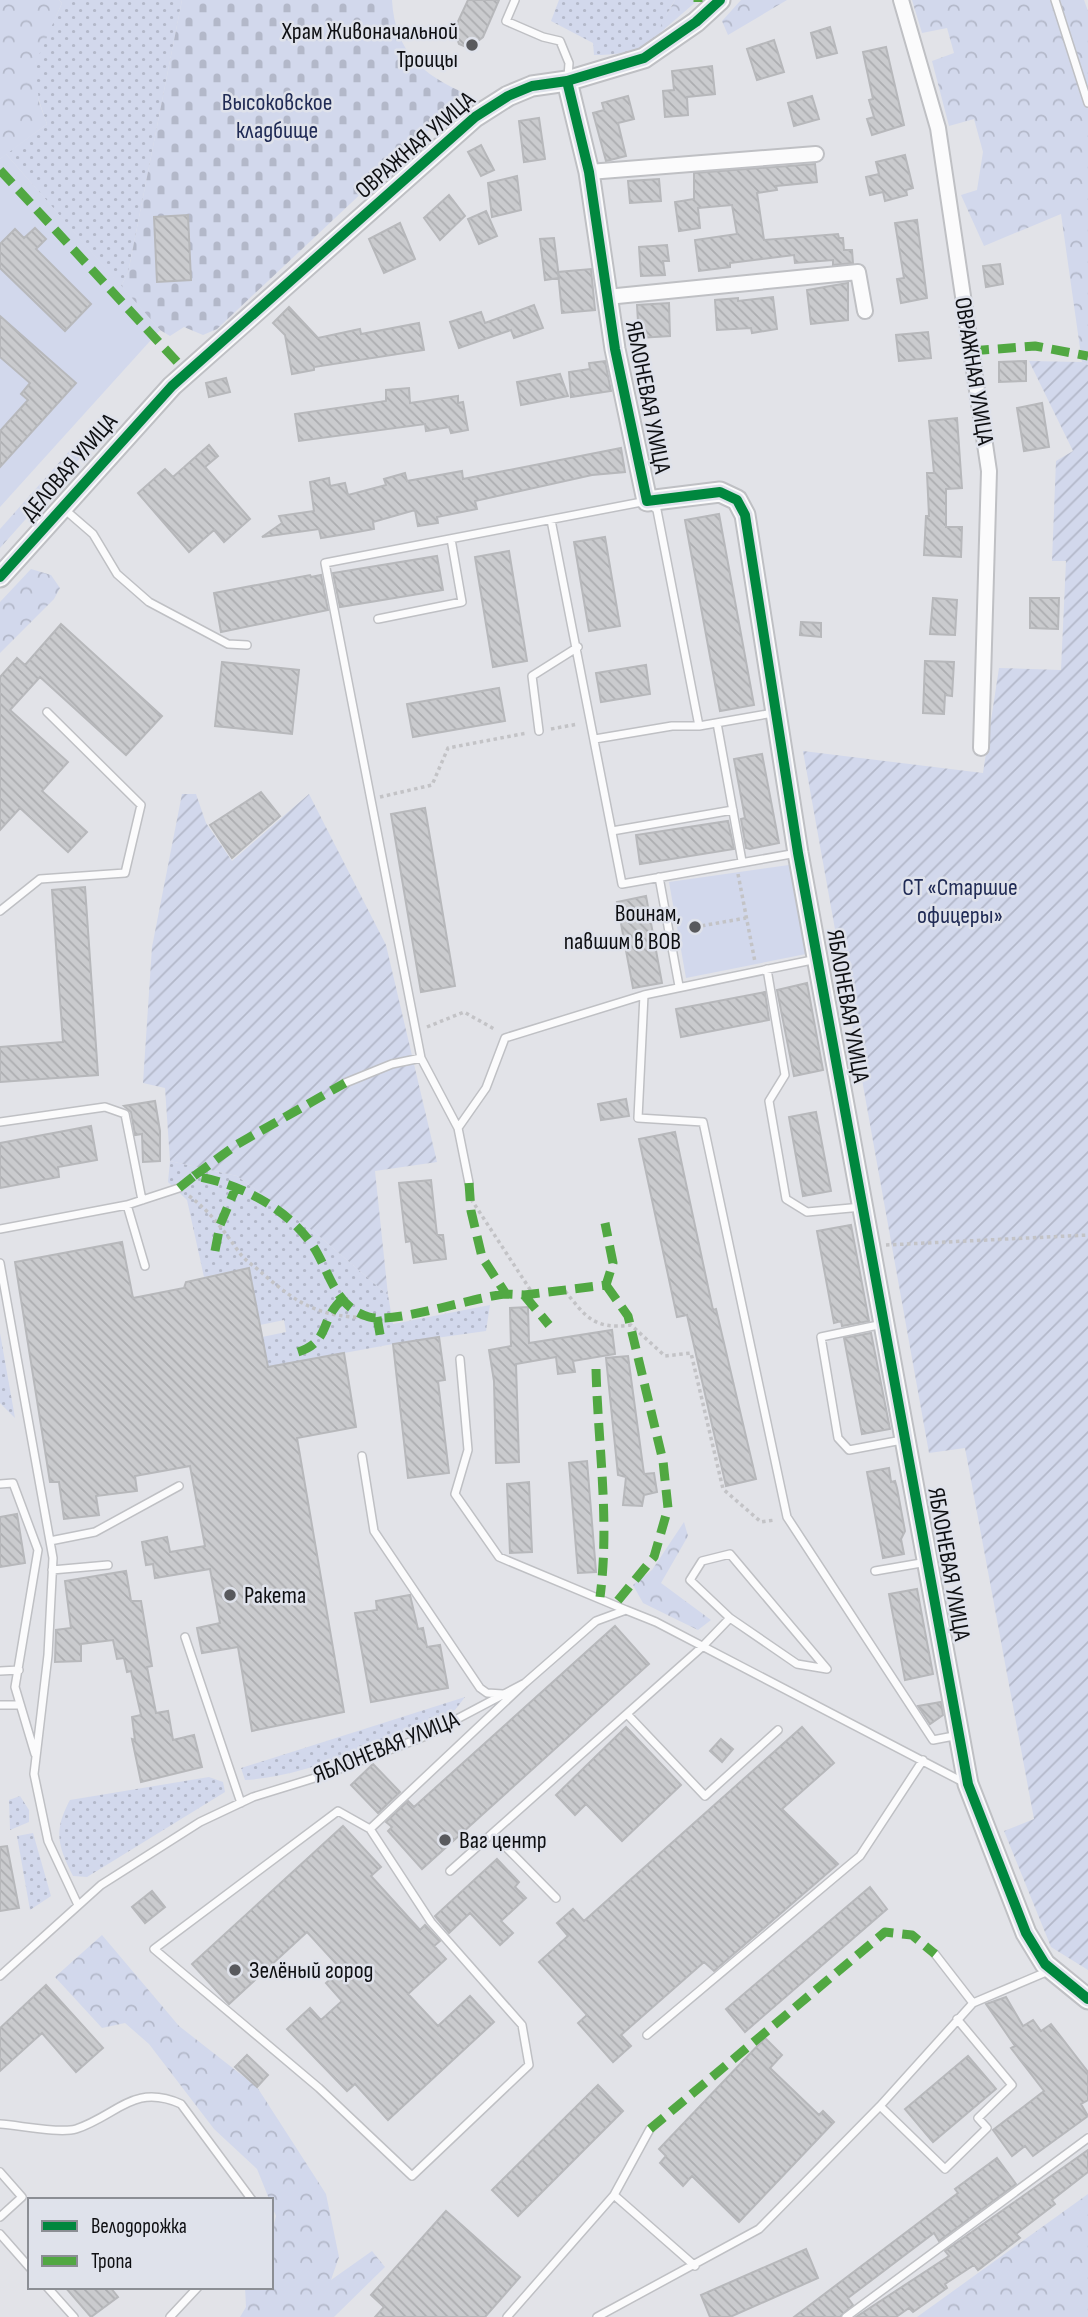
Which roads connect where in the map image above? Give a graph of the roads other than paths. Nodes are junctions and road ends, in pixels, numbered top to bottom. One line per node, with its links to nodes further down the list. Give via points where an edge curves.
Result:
1 (515, 0): 5 (lane, via 506,21 560,41 569,63)
2 (720, 0): 5 (street, ОВРАЖНАЯ УЛИЦА, via 644,58)
3 (901, 0): 26 (street, ОВРАЖНАЯ УЛИЦА, via 938,128 989,471)
4 (1055, 0): 6 (lane)
5 (567, 81): 8 (street, ЯБЛОНЕВАЯ УЛИЦА); 11 (street, ОВРАЖНАЯ УЛИЦА, via 532,86 475,117)
6 (1088, 103)
7 (816, 153): 8 (street)
8 (589, 172): 9 (street, ЯБЛОНЕВАЯ УЛИЦА)
9 (607, 297): 10 (street, via 858,272); 12 (street, ЯБЛОНЕВАЯ УЛИЦА)
10 (864, 311)
11 (172, 386): 13 (street, ДЕЛОВАЯ УЛИЦА)
12 (647, 501): 14 (lane); 21 (street, ЯБЛОНЕВАЯ УЛИЦА, via 720,492 737,500 745,515); 23 (lane, via 657,510)
13 (62, 507): 16 (street, ДЕЛОВАЯ УЛИЦА); 18 (lane, via 93,534 117,574 149,602 228,644)
14 (551, 520): 15 (lane); 19 (lane)
15 (451, 538): 17 (lane, via 462,602); 37 (lane, via 325,563)
16 (0, 577)
17 (378, 619)
18 (247, 645)
19 (578, 647): 24 (lane, via 532,676); 25 (lane)
20 (47, 712): 32 (lane, via 141,805 135,832 125,873 40,879)
21 (774, 713): 22 (lane); 29 (street, ЯБЛОНЕВАЯ УЛИЦА)
22 (717, 723): 23 (lane); 27 (lane)
23 (699, 726): 25 (lane)
24 (539, 731)
25 (596, 739): 28 (lane)
26 (981, 748)
27 (733, 810): 28 (lane); 30 (lane)
28 (612, 831): 31 (lane, via 622,884)
29 (798, 853): 30 (lane); 33 (street, ЯБЛОНЕВАЯ УЛИЦА)
30 (739, 862): 31 (lane)
31 (659, 877): 35 (lane)
32 (0, 911)
33 (817, 959): 34 (lane); 45 (street, ЯБЛОНЕВАЯ УЛИЦА)
34 (767, 969): 35 (lane); 45 (lane, via 785,1075 769,1101 786,1199 807,1212)
35 (678, 986): 36 (lane)
36 (644, 995): 40 (lane, via 505,1038 486,1088); 72 (lane, via 638,1118 703,1122 787,1517 933,1740)
37 (421, 1058): 38 (lane); 40 (lane)
38 (345, 1083)
39 (0, 1122): 43 (lane, via 105,1107 125,1114)
40 (458, 1128): 41 (lane)
41 (469, 1183)
42 (179, 1188): 43 (lane)
43 (142, 1200): 44 (lane)
44 (127, 1205): 46 (lane); 48 (lane)
45 (863, 1207): 49 (street, ЯБЛОНЕВАЯ УЛИЦА)
46 (0, 1229)
47 (0, 1263): 55 (lane)
48 (145, 1266)
49 (884, 1324): 51 (street, ЯБЛОНЕВАЯ УЛИЦА); 51 (lane, via 821,1338 838,1438 849,1451)
50 (460, 1359): 60 (lane, via 468,1450 455,1494 499,1557)
51 (905, 1439): 56 (street, ЯБЛОНЕВАЯ УЛИЦА)
52 (362, 1456): 67 (lane, via 374,1531 480,1688)
53 (0, 1485): 64 (lane, via 13,1483 38,1550)
54 (179, 1486): 55 (lane, via 95,1532)
55 (50, 1541): 58 (lane)
56 (928, 1562): 59 (lane); 72 (street, ЯБЛОНЕВАЯ УЛИЦА)
57 (108, 1565): 58 (lane)
58 (52, 1570): 73 (lane)
59 (875, 1571)
60 (626, 1610): 63 (lane); 66 (lane, ЯБЛОНЕВАЯ УЛИЦА, via 596,1621)
61 (730, 1618): 61 (lane, via 797,1664 827,1669 730,1554 702,1561 690,1580); 63 (lane)
62 (185, 1637): 76 (lane)
63 (702, 1647): 70 (lane); 74 (lane)
64 (19, 1670): 65 (lane); 68 (lane, via 15,1687)
65 (0, 1671)
66 (525, 1683): 67 (lane, ЯБЛОНЕВАЯ УЛИЦА); 77 (lane)
67 (503, 1694): 76 (lane, ЯБЛОНЕВАЯ УЛИЦА, via 423,1737)
68 (20, 1704): 69 (lane); 73 (lane)
69 (0, 1705)
70 (627, 1714): 71 (lane, via 705,1796); 78 (lane)
71 (779, 1730)
72 (959, 1735): 75 (street, ЯБЛОНЕВАЯ УЛИЦА)
73 (36, 1757): 81 (lane, via 34,1774 48,1841)
74 (923, 1760): 75 (lane); 90 (lane, via 860,1856)
75 (968, 1784): 85 (street, ЯБЛОНЕВАЯ УЛИЦА, via 1026,1933)
76 (241, 1803): 81 (lane, ЯБЛОНЕВАЯ УЛИЦА, via 200,1822 101,1885)
77 (370, 1829): 77 (lane, via 338,1811 154,1949 319,2088 412,2176 528,2065 522,2025 431,1922)
78 (493, 1834): 79 (lane); 80 (lane)
79 (450, 1871)
80 (556, 1898)
81 (78, 1905): 84 (lane, ЯБЛОНЕВАЯ УЛИЦА)
82 (935, 1954): 88 (lane)
83 (0, 1964): 84 (lane)
84 (9, 1968): 86 (lane, ЯБЛОНЕВАЯ УЛИЦА)
85 (1051, 1970): 87 (street, ЯБЛОНЕВАЯ УЛИЦА); 88 (lane)
86 (0, 1976)
87 (1088, 2000)
88 (973, 2003): 89 (lane)
89 (957, 2019): 91 (lane); 91 (lane, via 1012,2085 978,2118 987,2128 945,2169)
90 (647, 2035)
91 (880, 2106): 101 (lane, via 759,2229)
92 (0, 2123): 97 (lane, via 74,2130 133,2099 166,2097 181,2104)
93 (650, 2129): 96 (lane)
94 (1088, 2138): 108 (lane)
95 (0, 2172): 98 (lane, via 22,2197)
96 (614, 2195): 101 (lane); 106 (lane)
97 (251, 2198)
98 (0, 2217)
99 (0, 2234): 100 (lane)
100 (28, 2266)
101 (695, 2266): 107 (lane)
102 (49, 2289): 104 (lane)
103 (196, 2289): 105 (lane)
104 (74, 2317)
105 (170, 2317)
106 (506, 2317)
107 (597, 2317)
108 (846, 2317)

